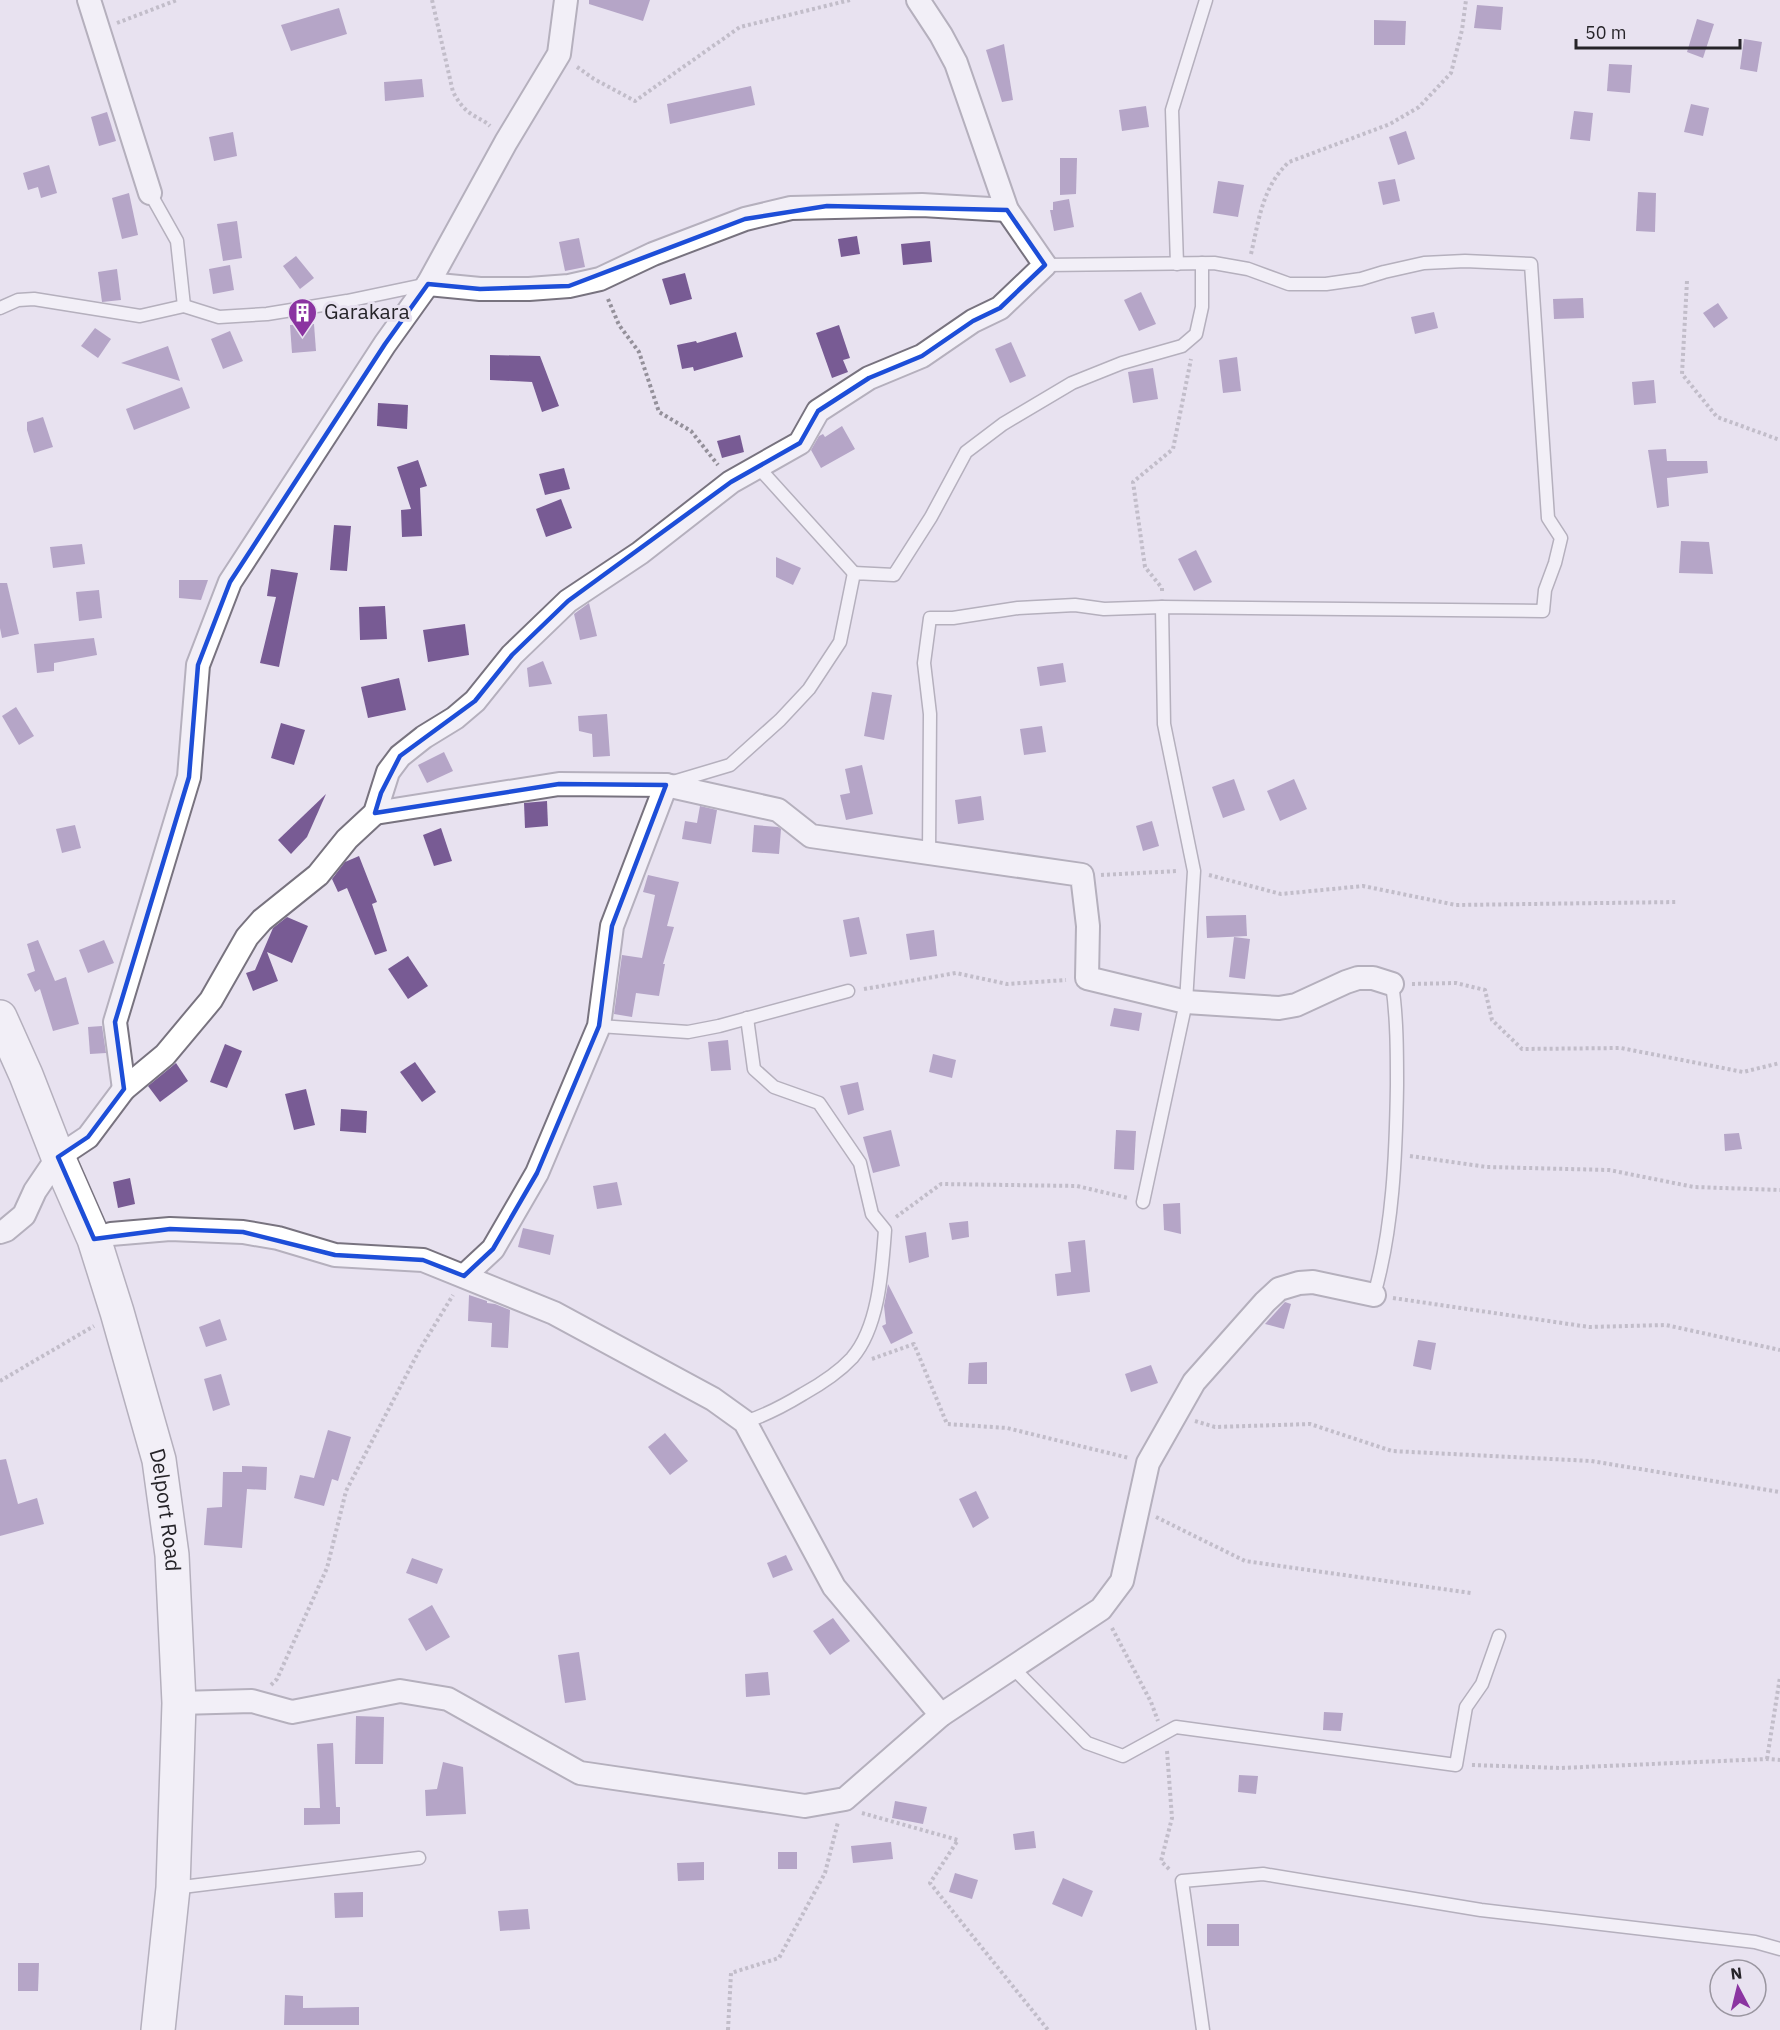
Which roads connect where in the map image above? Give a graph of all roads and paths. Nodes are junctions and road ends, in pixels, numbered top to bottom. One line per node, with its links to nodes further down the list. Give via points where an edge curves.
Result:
1 (89, 0): 9 (street)
2 (177, 0): 9 (path)
3 (432, 0): 11 (path, via 453,92 470,114 485,121)
4 (566, 0): 10 (street)
5 (850, 0): 10 (path, via 740,27 635,101)
6 (918, 0): 13 (street, via 956,63)
7 (1206, 0): 15 (lane, via 1172,110)
8 (1466, 0): 17 (path, via 1451,73 1419,107 1390,124 1289,162 1279,171 1263,200)
9 (99, 29): 12 (street)
10 (559, 54): 11 (street)
11 (506, 142): 20 (street)
12 (150, 193): 21 (lane, via 177,241)
13 (1007, 210): 16 (street); 18 (street, via 922,205 791,208 698,236)
14 (1202, 263): 15 (lane); 17 (lane); 23 (lane, via 1202,307 1196,334)
15 (1177, 264): 16 (lane)
16 (1045, 265): 25 (street, via 1000,308 973,321 922,356 869,378 818,411 800,443)
17 (1248, 269): 28 (lane, via 1289,284 1326,284 1424,263 1531,264 1548,518 1561,538 1545,590 1543,611)
18 (600, 279): 20 (street, via 529,290); 26 (path, via 619,325 639,352 659,412 691,431)
19 (1687, 280): 24 (path, via 1682,374 1718,417)
20 (428, 284): 21 (lane, via 267,314 219,317); 43 (street, via 230,582 198,665 189,777 115,1022)
21 (184, 306): 22 (lane, via 140,316 34,298)
22 (0, 308)
23 (1182, 346): 27 (lane, via 1122,363 1072,383 1003,424 966,452 894,575); 28 (path, via 1191,358 1173,449 1133,482 1145,567 1162,588)
24 (1780, 440)
25 (759, 467): 26 (street); 27 (lane)
26 (731, 482): 30 (street, via 640,553 568,601 512,655 475,701 400,756 388,772)
27 (854, 573): 29 (lane, via 840,642 809,689 730,765)
28 (1162, 607): 31 (lane, via 1104,609 1074,605 930,618 924,663 930,714); 32 (lane, via 1164,724)
29 (666, 784): 30 (street, via 559,784); 31 (street, via 778,810 811,836); 41 (street, via 612,926)
30 (375, 813): 43 (street, via 347,839 318,875 262,920 247,937 211,1000 165,1055)
31 (929, 854): 33 (street)
32 (1194, 871): 33 (path); 34 (path, via 1281,894 1363,886 1456,905); 38 (lane)
33 (1082, 875): 35 (street, via 1088,926)
34 (1677, 902)
35 (1087, 978): 37 (path, via 1007,984 956,973); 38 (street)
36 (1392, 984): 38 (street, via 1358,978 1296,1005 1279,1008); 42 (path, via 1456,983 1485,990 1492,1020 1522,1048 1621,1048 1743,1072); 44 (lane, via 1397,1061)
37 (848, 991): 40 (lane)
38 (1186, 1002): 47 (lane)
39 (0, 1017): 45 (street, Delport Road)
40 (747, 1018): 41 (lane, via 688,1032); 48 (lane, via 754,1069 774,1087 819,1103 860,1163 872,1214)
41 (598, 1026): 51 (street, via 537,1173 493,1249)
42 (1780, 1063)
43 (124, 1089): 45 (street, via 88,1137)
44 (1395, 1153): 46 (path, via 1487,1167 1609,1170 1694,1187); 52 (lane, via 1384,1260)
45 (58, 1157): 49 (street, via 24,1215); 50 (street, Delport Road)
46 (1780, 1191)
47 (1143, 1202): 48 (path, via 1077,1186 941,1184 887,1224)
48 (885, 1230): 54 (lane, via 878,1297)
49 (0, 1232)
50 (94, 1239): 51 (street, via 170,1229 243,1232 335,1255 423,1260); 53 (street, Delport Road)
51 (464, 1276): 58 (street, via 554,1313 713,1399); 67 (path, via 420,1349 346,1491 327,1568 277,1679)
52 (1374, 1295): 55 (path, via 1589,1327 1666,1325); 57 (street, via 1313,1282 1279,1290 1194,1382)
53 (117, 1312): 56 (path); 68 (street, Delport Road, via 159,1460 172,1555)
54 (858, 1349): 58 (lane, via 821,1384 764,1416); 59 (path, via 863,1363 914,1344 948,1424 1007,1428)
55 (1780, 1350)
56 (0, 1381)
57 (1176, 1414): 59 (street); 60 (path, via 1215,1427 1310,1424 1392,1451 1591,1461)
58 (745, 1422): 69 (street, via 834,1587)
59 (1149, 1463): 61 (street)
60 (1780, 1492)
61 (1139, 1508): 62 (path, via 1245,1561); 63 (street, via 1122,1581)
62 (1472, 1593)
63 (1101, 1609): 65 (street); 70 (path, via 1151,1702)
64 (1499, 1636): 73 (lane, via 1482,1684 1466,1707)
65 (1013, 1668): 69 (street); 70 (lane, via 1087,1743 1123,1756)
66 (1780, 1677): 71 (path)
67 (252, 1701): 68 (street); 74 (street, via 292,1712 400,1691 448,1699 580,1773 805,1806)
68 (179, 1703): 77 (street, Delport Road)
69 (941, 1715): 74 (street)
70 (1162, 1735): 73 (lane, via 1176,1727); 76 (path, via 1168,1756 1172,1818 1161,1861)
71 (1767, 1759): 72 (path); 73 (path, via 1560,1768)
72 (1780, 1760)
73 (1456, 1765)
74 (845, 1799): 80 (path, via 825,1874 779,1958 732,1973); 81 (path, via 860,1812 958,1840 930,1883)
75 (419, 1858): 77 (lane)
76 (1182, 1881): 78 (lane, via 1263,1874 1482,1910 1755,1942); 82 (lane)
77 (173, 1888): 79 (street, Delport Road)
78 (1780, 1949)
79 (158, 2030)
80 (729, 2030)
81 (1048, 2030)
82 (1203, 2030)

